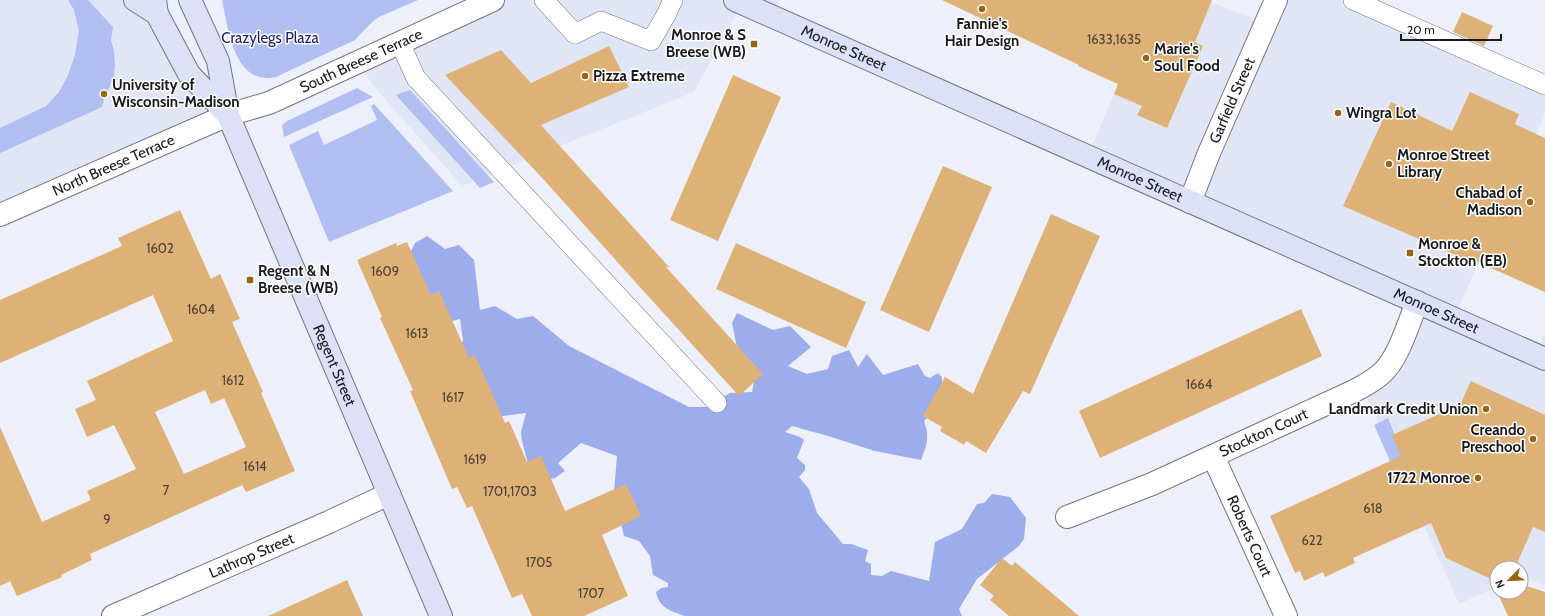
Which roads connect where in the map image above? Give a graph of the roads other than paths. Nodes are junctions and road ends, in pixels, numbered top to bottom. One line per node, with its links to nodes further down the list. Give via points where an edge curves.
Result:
1 (135, 0): 9 (main road)
2 (190, 0): 12 (main road, Regent Street, via 218,61)
3 (493, 0): 10 (street, South Breese Terrace)
4 (544, 0): 5 (lane, via 575,34 601,21 651,41)
5 (673, 0)
6 (735, 0): 13 (main road, Monroe Street)
7 (1276, 0): 13 (street, Garfield Street, via 1209,152)
8 (1353, 0): 11 (lane)
9 (156, 7): 12 (main road, Regent Street, via 189,74)
10 (400, 43): 12 (street, South Breese Terrace, via 269,103); 17 (lane, via 416,78)
11 (1545, 86)
12 (228, 115): 14 (street, North Breese Terrace); 19 (main road, Regent Street)
13 (1190, 202): 15 (main road, Monroe Street)
14 (0, 215)
15 (1417, 302): 16 (main road, Monroe Street); 18 (street, Stockton Court, via 1392,362 1381,374 1352,392)
16 (1545, 359)
17 (717, 404)
18 (1213, 456): 20 (street, Stockton Court, via 1152,484); 23 (street, Roberts Court)
19 (389, 494): 21 (street, Lathrop Street); 22 (main road, Regent Street)
20 (1067, 517)
21 (113, 616)
22 (441, 616)
23 (1286, 616)

